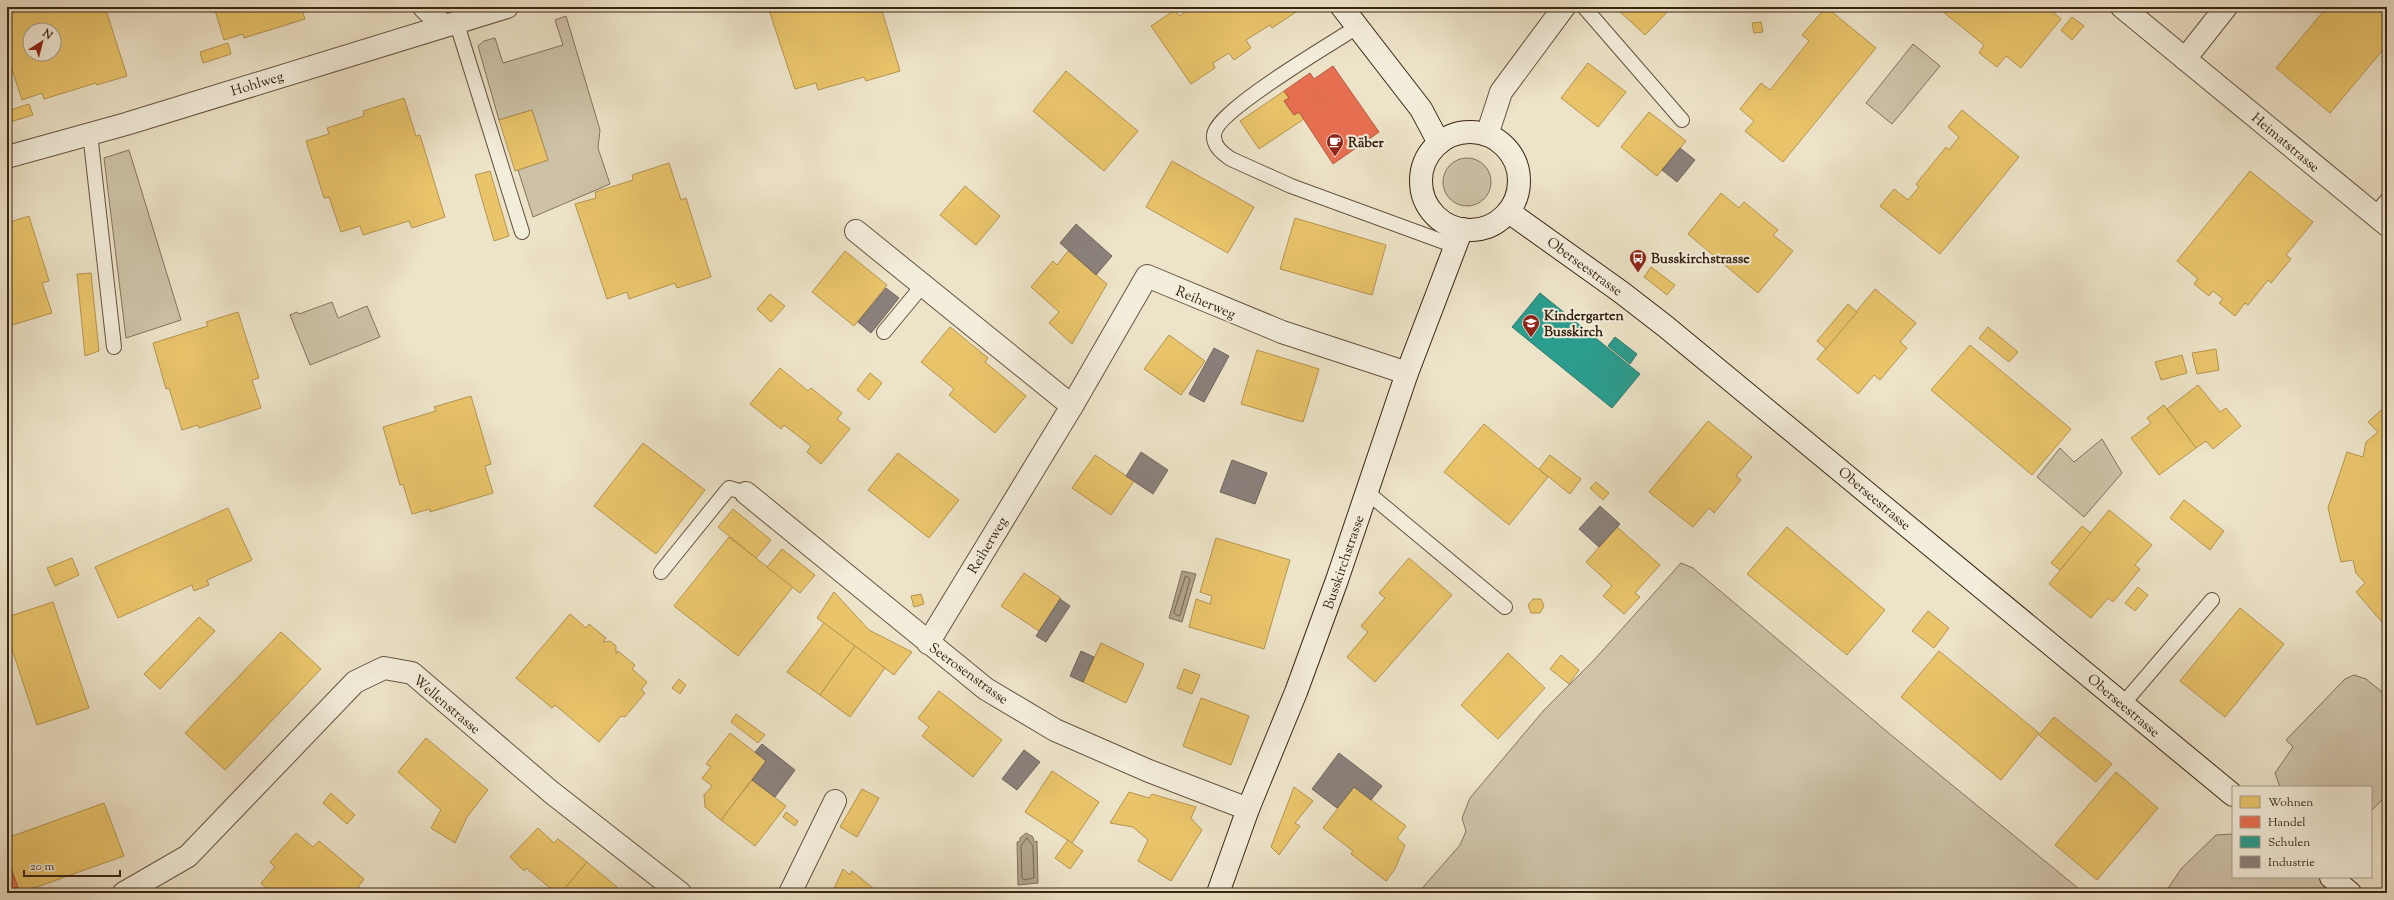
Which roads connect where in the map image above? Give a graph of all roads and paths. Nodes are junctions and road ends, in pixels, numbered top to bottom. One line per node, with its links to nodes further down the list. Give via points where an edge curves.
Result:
1 (424, 7): 8 (street)
2 (507, 7): 8 (street, Hohlweg)
3 (1342, 7): 9 (street)
4 (1584, 7): 11 (lane)
5 (2122, 7): 10 (street, Heimatstrasse)
6 (2226, 7): 10 (street)
7 (1559, 9): 13 (street, via 1501,92)
8 (450, 23): 12 (street, Hohlweg); 19 (lane)
9 (1357, 27): 14 (street, via 1421,109); 20 (lane, via 1253,94 1217,126 1215,144 1222,154 1231,159 1291,186)
10 (2185, 59): 17 (street, Heimatstrasse)
11 (1682, 120)
12 (90, 133): 15 (street, Hohlweg); 23 (lane)
13 (1487, 134): 14 (street, via 1453,134); 16 (street, via 1508,151 1518,170 1519,187)
14 (1439, 142): 20 (street, via 1425,162 1421,186 1434,214)
15 (7, 157)
16 (1509, 212): 20 (street, via 1492,225); 32 (street, Oberseestrasse, via 1665,326)
17 (2383, 213)
18 (856, 231): 21 (street)
19 (522, 232)
20 (1459, 238): 24 (street, Busskirchstrasse)
21 (923, 285): 22 (lane); 25 (street)
22 (884, 332)
23 (114, 347)
24 (1407, 373): 25 (street, Reiherweg, via 1268,327 1147,276); 27 (street, Busskirchstrasse)
25 (1072, 406): 31 (street, Reiherweg)
26 (746, 493): 28 (lane, via 729,488); 31 (street, Seerosenstrasse)
27 (1368, 493): 30 (lane); 35 (street, Busskirchstrasse, via 1296,692)
28 (661, 572)
29 (2212, 600): 32 (lane)
30 (1505, 607)
31 (928, 644): 35 (street, Seerosenstrasse, via 986,689 1055,730 1149,771)
32 (2123, 704): 33 (street, Oberseestrasse)
33 (2232, 794)
34 (835, 801): 39 (street)
35 (1248, 809): 40 (street, Busskirchstrasse)
36 (2331, 878): 41 (street)
37 (124, 893): 38 (street, Wellenstrasse, via 188,856 355,682 384,668 412,673 551,792)
38 (680, 893)
39 (790, 893)
40 (1218, 893)
41 (2350, 893)

